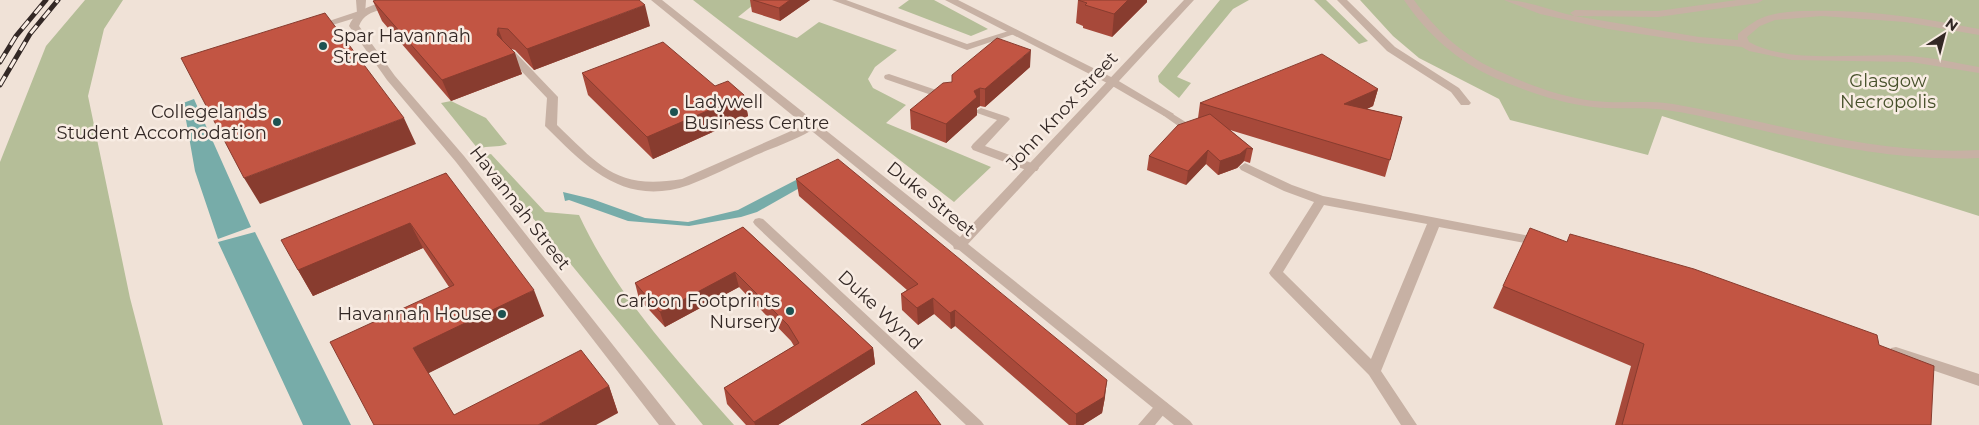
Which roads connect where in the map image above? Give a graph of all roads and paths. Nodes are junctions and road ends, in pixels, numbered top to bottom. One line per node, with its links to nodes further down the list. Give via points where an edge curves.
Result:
1 (361, 0): 12 (street, Havannah Street)
2 (403, 0): 12 (street)
3 (656, 0): 24 (street, Duke Street)
4 (837, 0): 14 (street, via 967,47)
5 (950, 0): 14 (street)
6 (1189, 0): 20 (street, John Knox Street)
7 (1342, 0): 22 (street, via 1391,49 1455,90)
8 (1409, 0): 26 (street, via 1426,24 1457,52 1514,82 1558,98 1594,104 1671,107 1876,149)
9 (1509, 0): 11 (street)
10 (1758, 0): 11 (street, via 1658,14)
11 (1543, 12): 16 (street, via 1643,32)
12 (362, 13): 13 (street); 38 (street, Havannah Street, via 354,26 391,78 460,160)
13 (305, 30)
14 (1015, 32): 20 (street)
15 (1979, 32): 16 (street, via 1909,21 1807,14 1774,17 1757,24 1742,36)
16 (1744, 44): 18 (street, via 1798,58 1911,59)
17 (510, 53): 24 (street, via 553,97 551,126 604,175 625,184 664,187 685,182)
18 (1979, 70)
19 (889, 77): 21 (street)
20 (1113, 82): 25 (street); 28 (street, John Knox Street)
21 (947, 98)
22 (1465, 103)
23 (982, 111): 28 (street, via 1004,119 976,147)
24 (811, 126): 33 (street, Duke Street)
25 (1188, 128)
26 (1976, 156)
27 (1245, 167): 29 (street)
28 (1033, 168): 33 (street, John Knox Street)
29 (1321, 200): 30 (street); 35 (street, via 1276,273)
30 (1435, 221): 32 (street); 35 (street)
31 (759, 222): 39 (street, Duke Wynd)
32 (1556, 245)
33 (959, 246): 37 (street, Duke Street)
34 (1885, 348): 36 (street)
35 (1374, 371): 42 (street)
36 (1979, 380)
37 (1162, 407): 40 (street); 41 (street, Duke Street)
38 (668, 425)
39 (976, 425)
40 (1146, 425)
41 (1185, 425)
42 (1409, 425)

